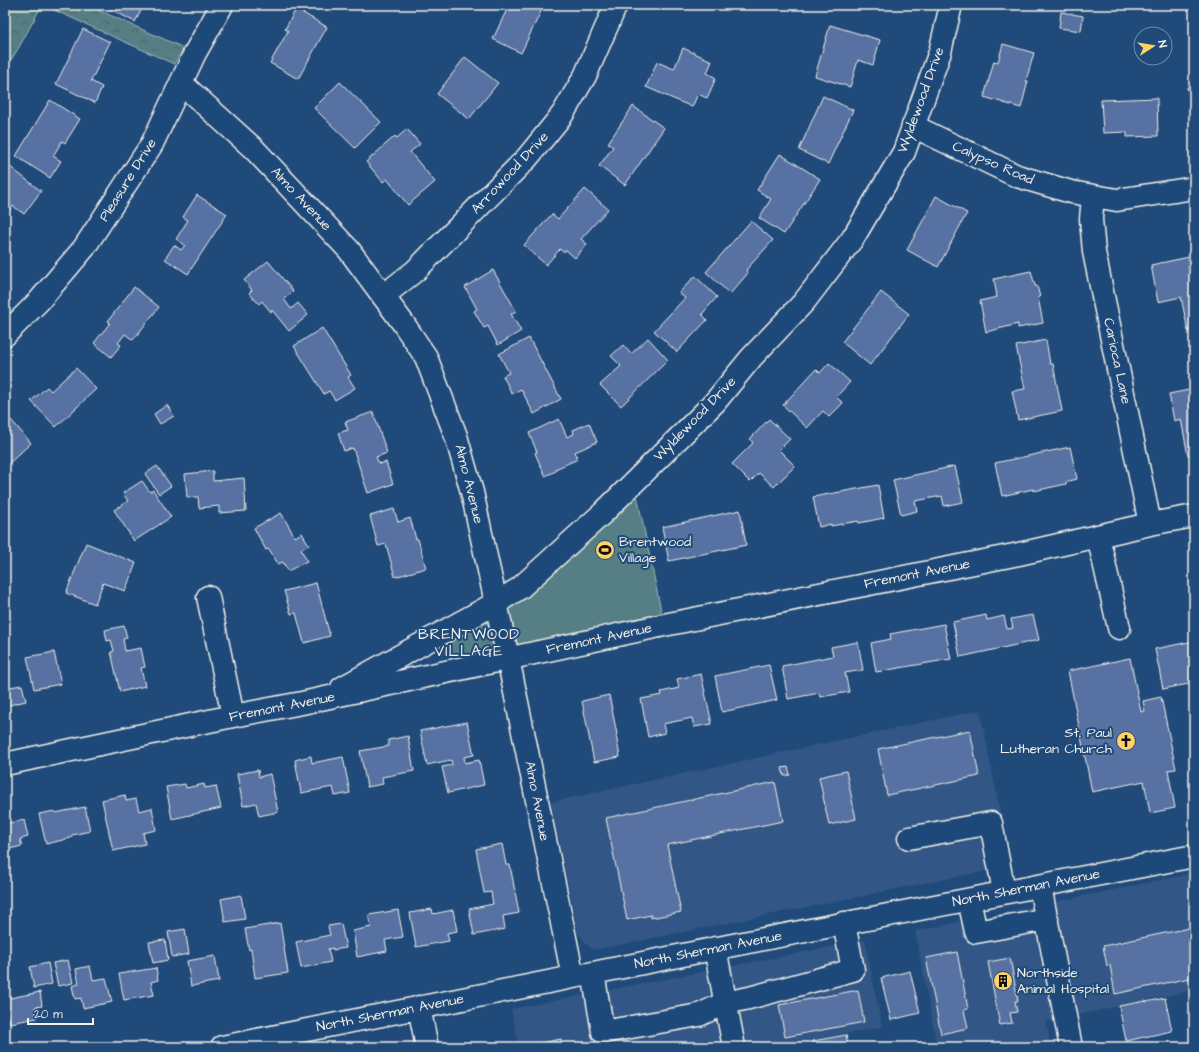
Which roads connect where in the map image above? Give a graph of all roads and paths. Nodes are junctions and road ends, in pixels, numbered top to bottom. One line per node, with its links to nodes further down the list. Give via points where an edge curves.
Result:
1 (222, 5): 4 (street, Pleasure Drive, via 195,52)
2 (616, 5): 8 (street, Arrowood Drive, via 585,76 562,115 527,158 415,271)
3 (951, 5): 5 (street, Wyldewood Drive, via 940,52)
4 (181, 83): 8 (street, Almo Avenue, via 254,149 349,250); 9 (street, Pleasure Drive, via 152,144 84,248)
5 (913, 126): 7 (street, Calypso Road, via 1017,176); 14 (street, Wyldewood Drive, via 904,152 853,238 804,302 751,358 715,402 603,513 520,588)
6 (1194, 188): 7 (street, Calypso Road, via 1117,200)
7 (1093, 196): 11 (street, Carioca Lane, via 1091,219 1094,252)
8 (383, 296): 14 (street, Almo Avenue, via 426,357 456,436 472,492)
9 (5, 336)
10 (1194, 516): 11 (street, Fremont Avenue)
11 (1150, 524): 12 (street, Fremont Avenue)
12 (1098, 536): 15 (street); 16 (street, Fremont Avenue)
13 (208, 597): 18 (street)
14 (496, 603): 16 (street, Almo Avenue); 17 (street, Wyldewood Drive)
15 (1119, 628)
16 (508, 658): 17 (street, Fremont Avenue); 28 (street, Almo Avenue)
17 (321, 699): 18 (street, Fremont Avenue)
18 (233, 716): 19 (street, Fremont Avenue)
19 (5, 764)
20 (909, 838): 23 (street, via 991,823)
21 (1194, 856): 22 (street, North Sherman Avenue)
22 (1040, 886): 23 (street, North Sherman Avenue); 25 (street)
23 (1004, 892): 24 (street, North Sherman Avenue)
24 (969, 900): 25 (street, via 976,932); 26 (street, North Sherman Avenue)
25 (1047, 919): 34 (street)
26 (844, 923): 27 (street, North Sherman Avenue); 29 (street, via 853,970)
27 (715, 948): 28 (street, North Sherman Avenue); 29 (street)
28 (583, 975): 29 (street, Almo Avenue, via 603,1032 699,1016); 30 (street, North Sherman Avenue)
29 (725, 1003): 33 (street)
30 (419, 1007): 31 (street, North Sherman Avenue); 32 (street)
31 (222, 1047)
32 (427, 1047)
33 (734, 1047)
34 (1071, 1047)

